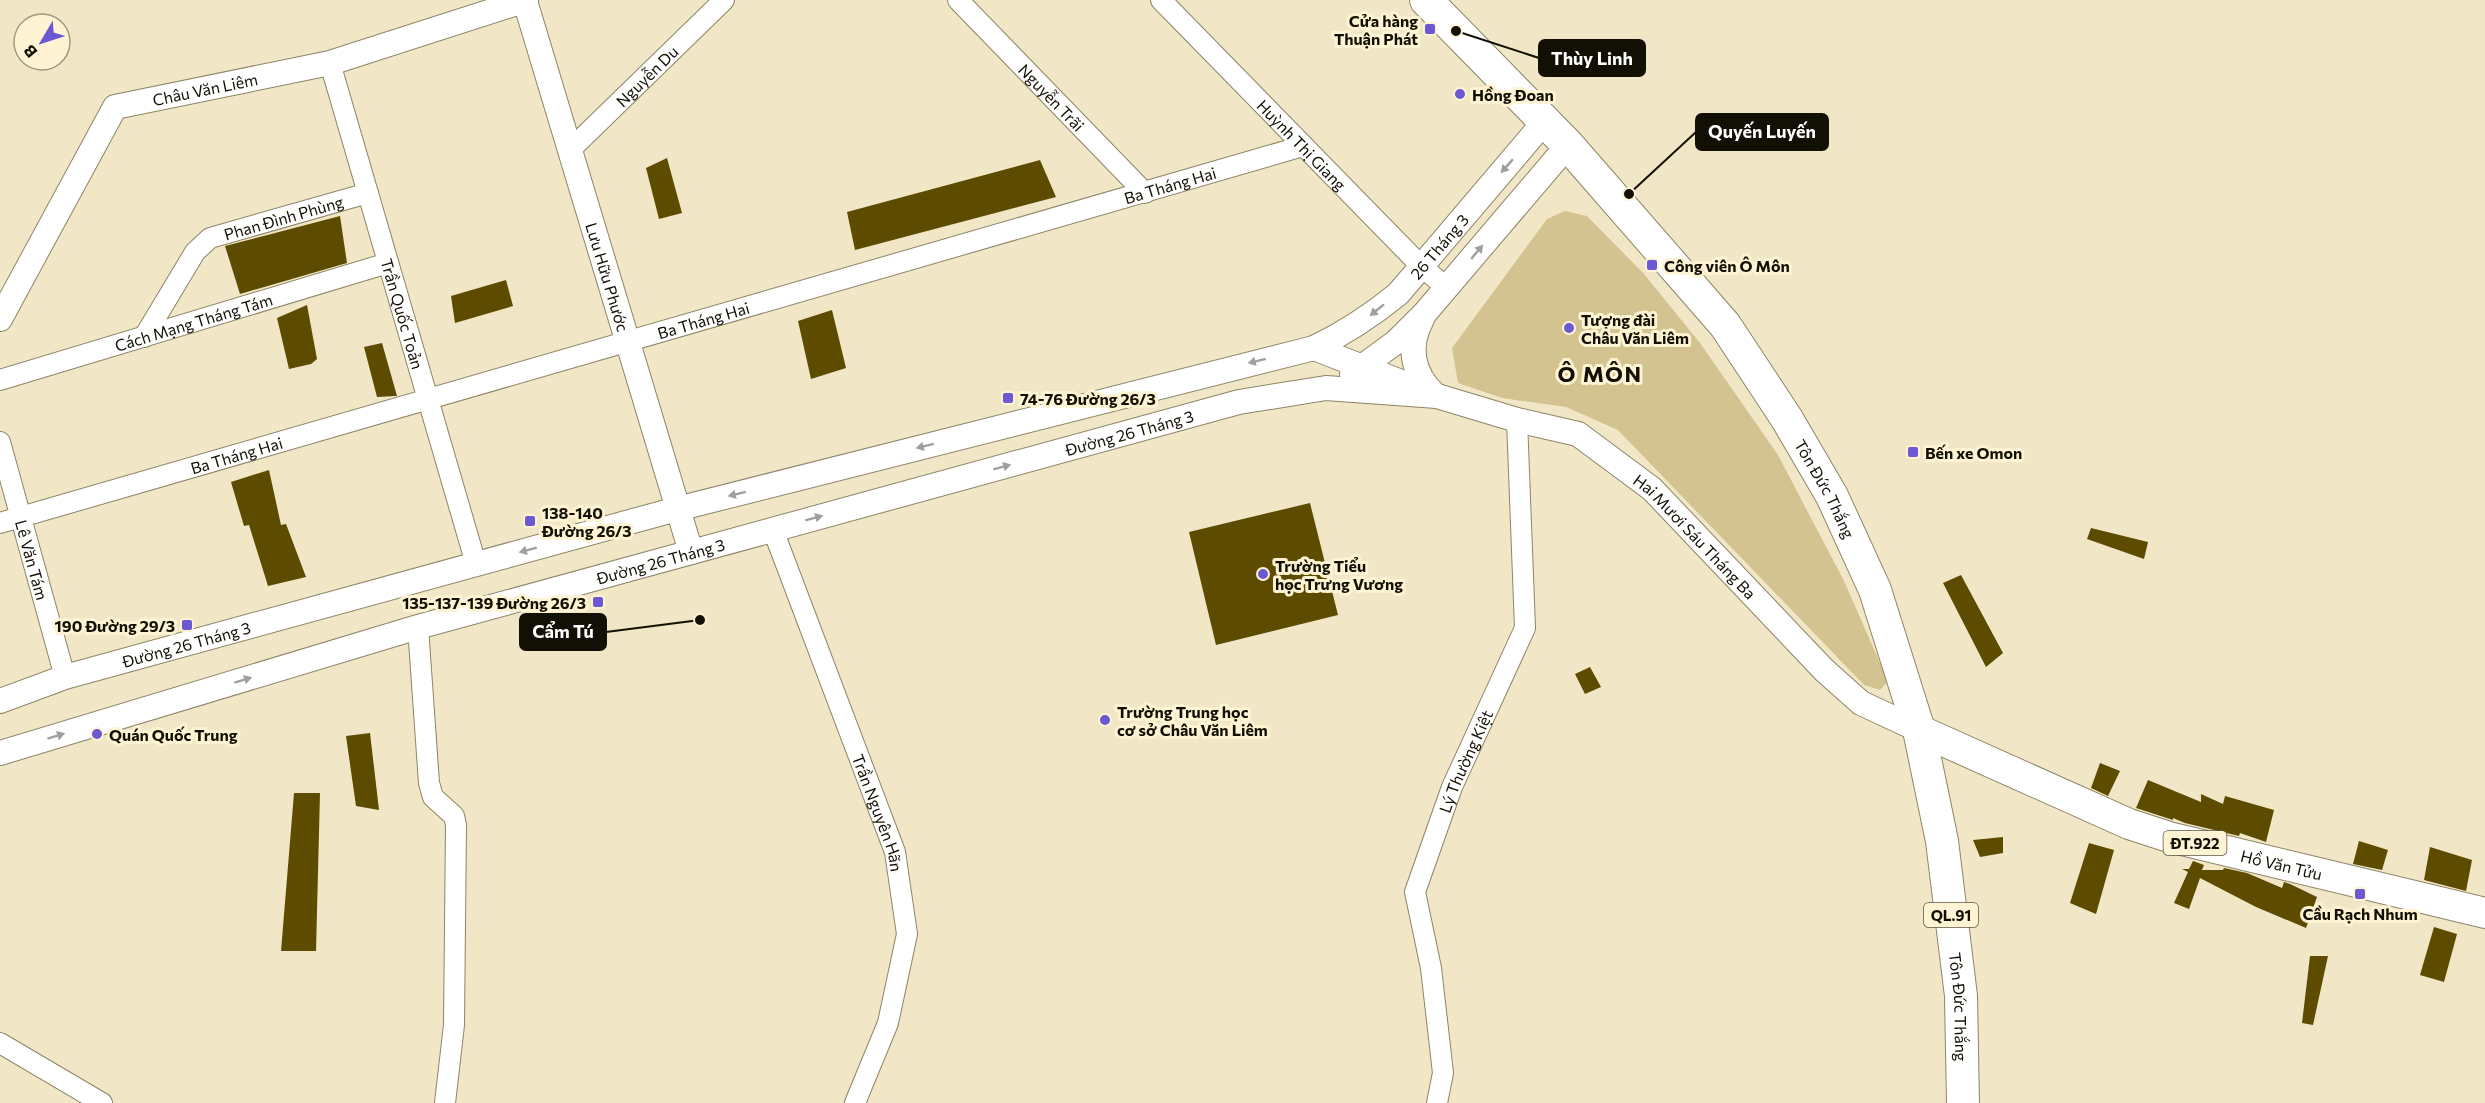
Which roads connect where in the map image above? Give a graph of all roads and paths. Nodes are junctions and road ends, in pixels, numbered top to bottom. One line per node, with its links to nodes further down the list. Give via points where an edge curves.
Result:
1 (724, 0): 10 (street, Nguyễn Du)
2 (958, 0): 12 (street, Nguyễn Trãi)
3 (1161, 0): 9 (street, Huỳnh Thị Giang)
4 (1426, 0): 7 (highway, Tôn Đức Thắng / QL.91)
5 (525, 1): 6 (street, Châu Văn Liêm); 10 (street, Lưu Hữu Phước)
6 (330, 63): 11 (street, Trần Quốc Toản); 17 (street, Châu Văn Liêm, via 116,107)
7 (1545, 121): 8 (highway, Tôn Đức Thắng / QL.91); 14 (street, 26 Tháng 3, one-way to 14)
8 (1568, 145): 15 (street, 26 Tháng 3, one-way to 8); 37 (highway, Tôn Đức Thắng / QL.91, via 1725,325 1787,419 1832,496 1875,590)
9 (1303, 146): 12 (street, Ba Tháng Hai); 14 (street, Huỳnh Thị Giang)
10 (569, 151): 19 (street, Lưu Hữu Phước)
11 (368, 193): 13 (street, Trần Quốc Toản); 18 (street, Phan Đình Phùng, via 210,238 195,252)
12 (1145, 193): 19 (street, Ba Tháng Hai)
13 (388, 263): 18 (street, Cách Mạng Tháng Tám); 25 (street, Trần Quốc Toản)
14 (1421, 266): 15 (street, Huỳnh Thị Giang); 20 (street, 26 Tháng 3, one-way to 20, via 1398,294 1372,315)
15 (1447, 288): 16 (street, 26 Tháng 3)
16 (1425, 313): 21 (street, 26 Tháng 3); 24 (street, 26 Tháng 3, via 1412,343 1414,361 1425,385)
17 (0, 319)
18 (144, 337): 22 (street, Cách Mạng Tháng Tám)
19 (627, 342): 25 (street, Ba Tháng Hai); 28 (street, Lưu Hữu Phước)
20 (1314, 348): 21 (street, Hai Mươi Sáu Tháng Ba); 28 (street, Đường 26 Tháng 3, one-way to 28)
21 (1363, 368): 23 (street, 26 Tháng 3); 24 (street, Hai Mươi Sáu Tháng Ba)
22 (0, 380)
23 (1326, 388): 24 (street, Hai Mươi Sáu Tháng Ba); 31 (street, Đường 26 Tháng 3, one-way to 23, via 1239,402)
24 (1437, 396): 26 (street, Hai Mươi Sáu Tháng Ba)
25 (428, 399): 29 (street, Ba Tháng Hai); 33 (street, Trần Quốc Toản)
26 (1517, 420): 37 (street, Hai Mươi Sáu Tháng Ba, via 1578,434 1616,461 1652,489 1824,670 1862,702); 45 (street, Lý Thường Kiệt, via 1525,628 1452,787 1415,892 1431,968 1443,1073)
27 (0, 442): 29 (street, Lê Văn Tám)
28 (677, 509): 32 (street, Lưu Hữu Phước); 33 (street, Đường 26 Tháng 3, one-way to 33)
29 (21, 517): 30 (street, Ba Tháng Hai); 35 (street, Lê Văn Tám)
30 (0, 523)
31 (773, 530): 32 (street, Đường 26 Tháng 3); 44 (street, Trần Nguyên Hãn, via 895,852 907,934 888,1023)
32 (691, 552): 34 (street, Đường 26 Tháng 3)
33 (476, 564): 35 (street, Đường 26 Tháng 3)
34 (418, 627): 38 (street, Đường 26 Tháng 3, one-way to 34); 43 (street, via 429,783 433,797 454,816 456,825 454,1024)
35 (65, 677): 36 (street, Đường 26 Tháng 3)
36 (0, 701)
37 (1919, 730): 39 (main road, Hồ Văn Tửu / ĐT.922, via 2129,824 2169,837); 41 (highway, Tôn Đức Thắng / QL.91, via 1942,841 1961,996)
38 (0, 753)
39 (2485, 913)
40 (0, 1043): 42 (street)
41 (1962, 1056): 46 (street); 47 (highway, Tôn Đức Thắng / QL.91)
42 (102, 1103)
43 (445, 1103)
44 (855, 1103)
45 (1437, 1103)
46 (1948, 1103)
47 (1963, 1103)

